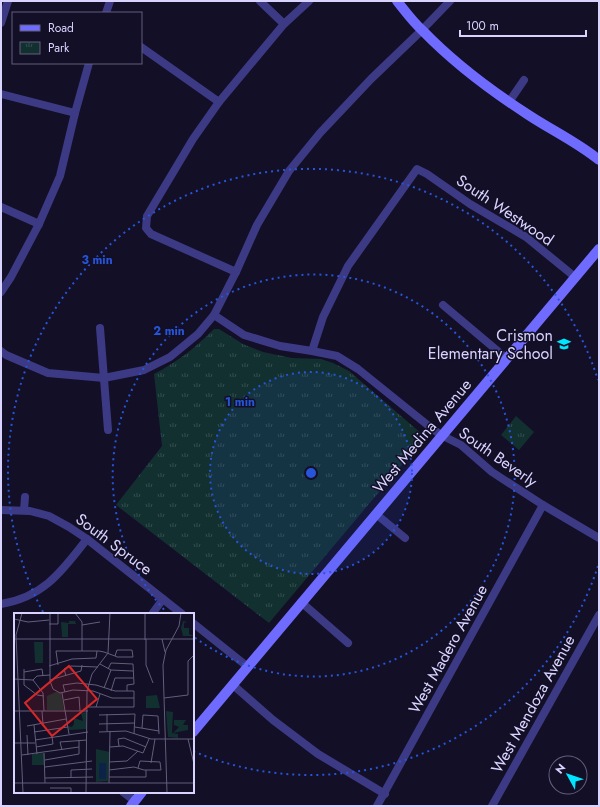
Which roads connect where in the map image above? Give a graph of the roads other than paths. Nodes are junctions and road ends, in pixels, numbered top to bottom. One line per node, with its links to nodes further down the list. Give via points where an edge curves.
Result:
1 (8, 1): 8 (street)
2 (110, 1): 7 (street)
3 (260, 1): 9 (street)
4 (309, 1): 9 (street)
5 (397, 1): 10 (street)
6 (450, 1): 10 (street)
7 (106, 12)
8 (1, 23)
9 (284, 24): 15 (street)
10 (422, 30): 16 (street, via 456,62); 22 (street, via 360,90 289,171 257,225)
11 (142, 48): 15 (street)
12 (89, 64): 17 (street)
13 (524, 80): 16 (street)
14 (1, 94): 17 (street)
15 (219, 102): 22 (street, via 193,139 147,216 146,228 160,239)
16 (509, 102): 18 (street)
17 (75, 113): 20 (street, via 60,176)
18 (599, 160)
19 (1, 207): 20 (street)
20 (39, 224): 24 (street, via 12,277)
21 (599, 249): 23 (street, West Medina Avenue)
22 (236, 272): 26 (street)
23 (575, 277): 29 (street, South Westwood, via 526,237 417,169 348,266 323,317); 30 (street, West Medina Avenue)
24 (1, 292)
25 (442, 305): 30 (street)
26 (214, 315): 29 (street, South Beverly, via 244,335 280,346); 31 (street, via 198,334 170,357 144,370)
27 (100, 328): 31 (street)
28 (1, 351): 31 (street, via 48,373)
29 (312, 351): 33 (street, South Beverly, via 337,356 358,368)
30 (506, 358): 33 (street, West Medina Avenue)
31 (104, 378): 32 (street)
32 (108, 430)
33 (442, 435): 35 (street, South Beverly, via 461,445 492,472); 38 (street, West Medina Avenue)
34 (25, 496): 37 (street)
35 (543, 505): 40 (street, South Beverly); 55 (street, West Madero Avenue)
36 (1, 510): 37 (street, South Spruce)
37 (24, 510): 41 (street, South Spruce, via 49,516)
38 (376, 514): 39 (street, West Medina Avenue); 43 (street, West Medina Avenue)
39 (405, 538)
40 (599, 538)
41 (87, 539): 42 (street, South Spruce); 44 (street, via 53,579 35,594)
42 (163, 599): 45 (street); 46 (street, South Spruce)
43 (301, 602): 49 (street); 50 (street, West Medina Avenue)
44 (1, 604)
45 (153, 613)
46 (181, 613)
47 (599, 615): 58 (street, West Mendoza Avenue)
48 (194, 624): 50 (street)
49 (348, 642)
50 (248, 667): 51 (street, West Medina Avenue)
51 (233, 685): 52 (street, West Medina Avenue); 55 (street, via 318,754)
52 (194, 731)
53 (124, 793): 56 (street)
54 (141, 793): 56 (street)
55 (385, 794): 57 (street, West Madero Avenue)
56 (133, 804)
57 (377, 806)
58 (492, 806)

